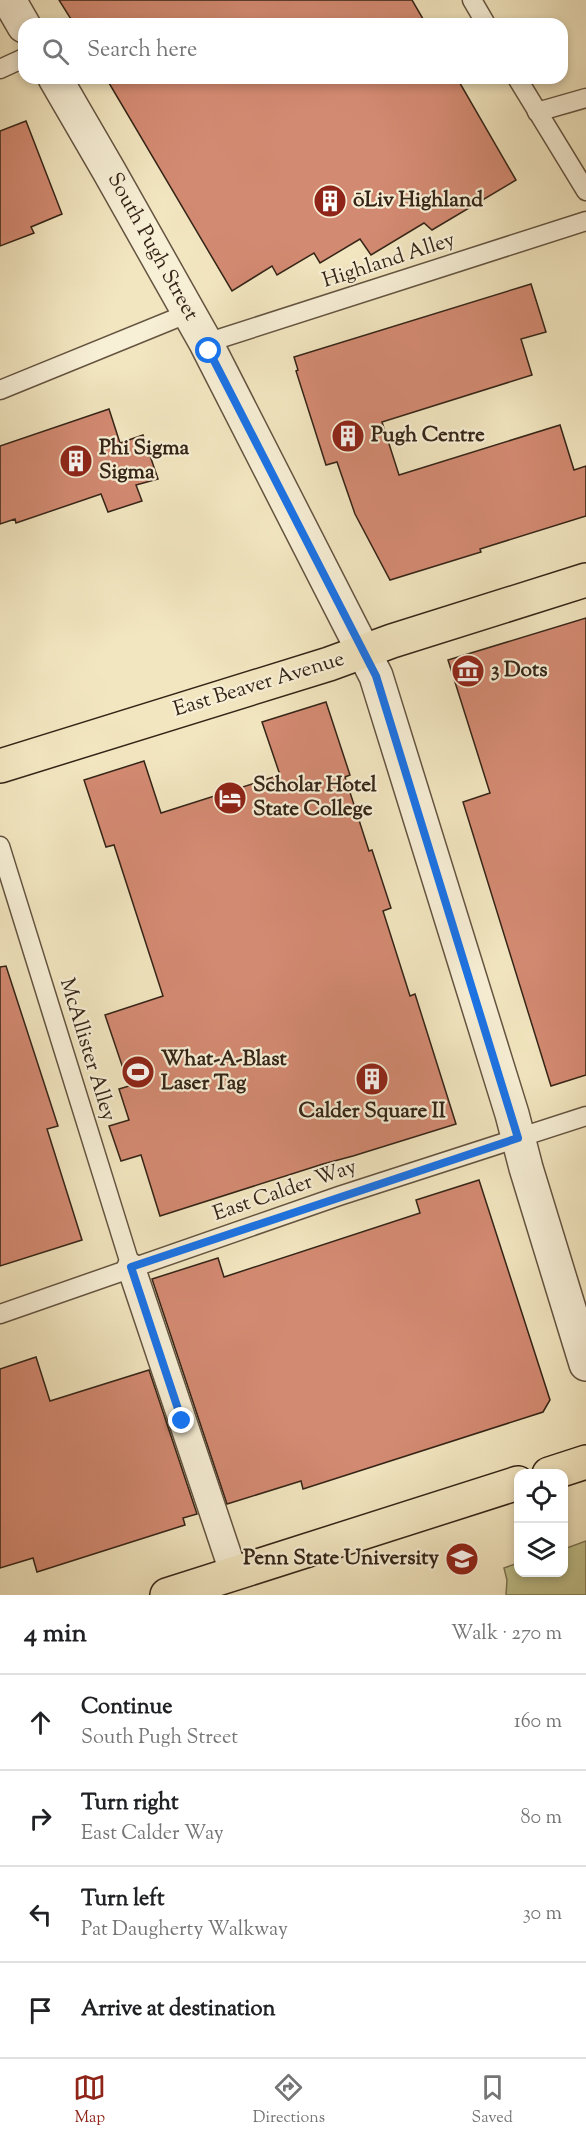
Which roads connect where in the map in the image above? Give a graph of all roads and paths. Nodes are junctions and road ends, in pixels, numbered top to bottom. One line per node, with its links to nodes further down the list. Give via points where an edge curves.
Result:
1 (9, 0): 3 (street)
2 (472, 0): 4 (lane)
3 (19, 18)
4 (482, 18)
5 (18, 61): 6 (lane)
6 (0, 69)
7 (57, 84): 13 (street, South Pugh Street)
8 (521, 84): 10 (lane)
9 (586, 98): 10 (lane)
10 (537, 112): 11 (lane)
11 (586, 191)
12 (586, 221): 14 (lane, Highland Alley)
13 (189, 313): 14 (street, South Pugh Street); 15 (lane)
14 (206, 343): 17 (street, South Pugh Street)
15 (0, 390)
16 (586, 580): 17 (main road, East Beaver Avenue)
17 (364, 652): 18 (main road, East Beaver Avenue); 21 (street, South Pugh Street, via 376,676)
18 (0, 766)
19 (0, 846): 22 (lane, McAllister Alley)
20 (586, 1116): 21 (lane, East Calder Way)
21 (518, 1138): 22 (lane, East Calder Way); 24 (street, South Pugh Street)
22 (131, 1267): 23 (lane, East Calder Way); 28 (street)
23 (0, 1314)
24 (586, 1364)
25 (586, 1462): 26 (main road)
26 (562, 1469)
27 (514, 1485): 28 (main road)
28 (234, 1574): 29 (main road)
29 (167, 1595)

